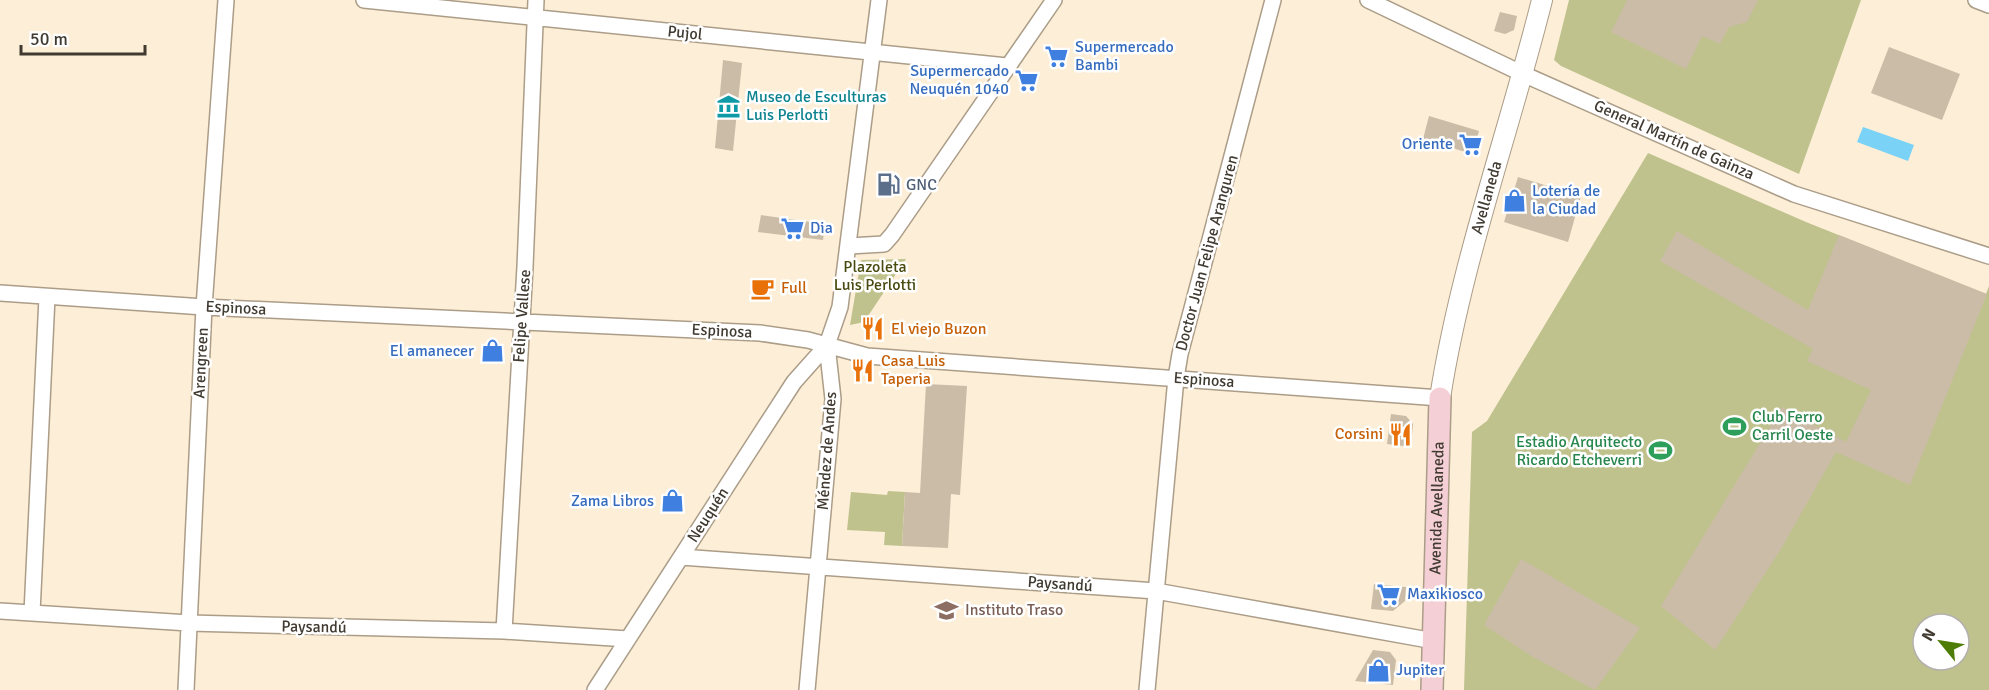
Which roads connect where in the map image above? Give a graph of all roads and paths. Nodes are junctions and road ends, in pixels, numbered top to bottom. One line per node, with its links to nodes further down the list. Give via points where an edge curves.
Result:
1 (226, 0): 19 (street, Arengreen)
2 (364, 0): 11 (street, Pujol)
3 (536, 0): 11 (street, Felipe Vallese)
4 (879, 0): 12 (street, Méndez de Andes)
5 (1054, 0): 13 (street)
6 (1273, 0): 22 (street, Doctor Juan Felipe Aranguren)
7 (1368, 0): 14 (street, General Martín de Gainza)
8 (1542, 0): 14 (street, Avellaneda)
9 (1977, 0): 10 (street)
10 (1989, 5)
11 (535, 18): 12 (street, Pujol); 20 (street, Felipe Vallese)
12 (873, 52): 13 (street, Pujol); 15 (street, Méndez de Andes)
13 (1007, 66): 15 (street, via 884,244)
14 (1524, 74): 16 (street, General Martín de Gainza, via 1794,194); 23 (street, Avellaneda, via 1471,255)
15 (849, 246): 21 (street, Méndez de Andes, via 840,306)
16 (1989, 256)
17 (0, 293): 18 (street, Espinosa)
18 (47, 297): 19 (street, Espinosa); 28 (street)
19 (204, 307): 20 (street, Espinosa); 29 (street, Arengreen)
20 (521, 322): 21 (street, Espinosa, via 760,333); 30 (street, Felipe Vallese)
21 (826, 345): 22 (street, Espinosa, via 867,356); 24 (street, Neuquén, via 794,382); 25 (street, Méndez de Andes, via 833,399)
22 (1176, 378): 23 (street, Espinosa); 26 (street, Doctor Juan Felipe Aranguren)
23 (1440, 398): 32 (main road, Avenida Avellaneda)
24 (681, 557): 25 (street, Paysandú); 31 (street, Neuquén)
25 (818, 567): 26 (street, Paysandú); 35 (street, Méndez de Andes)
26 (1156, 591): 32 (street, Paysandú); 36 (street, Doctor Juan Felipe Aranguren)
27 (0, 611): 28 (street, Paysandú)
28 (32, 613): 29 (street, Paysandú)
29 (189, 623): 30 (street, Paysandú); 33 (street, Arengreen)
30 (504, 631): 31 (street, Paysandú)
31 (628, 639): 34 (street, Neuquén)
32 (1434, 641): 37 (main road, Avenida Avellaneda)
33 (186, 690)
34 (595, 690)
35 (807, 690)
36 (1147, 690)
37 (1432, 690)

